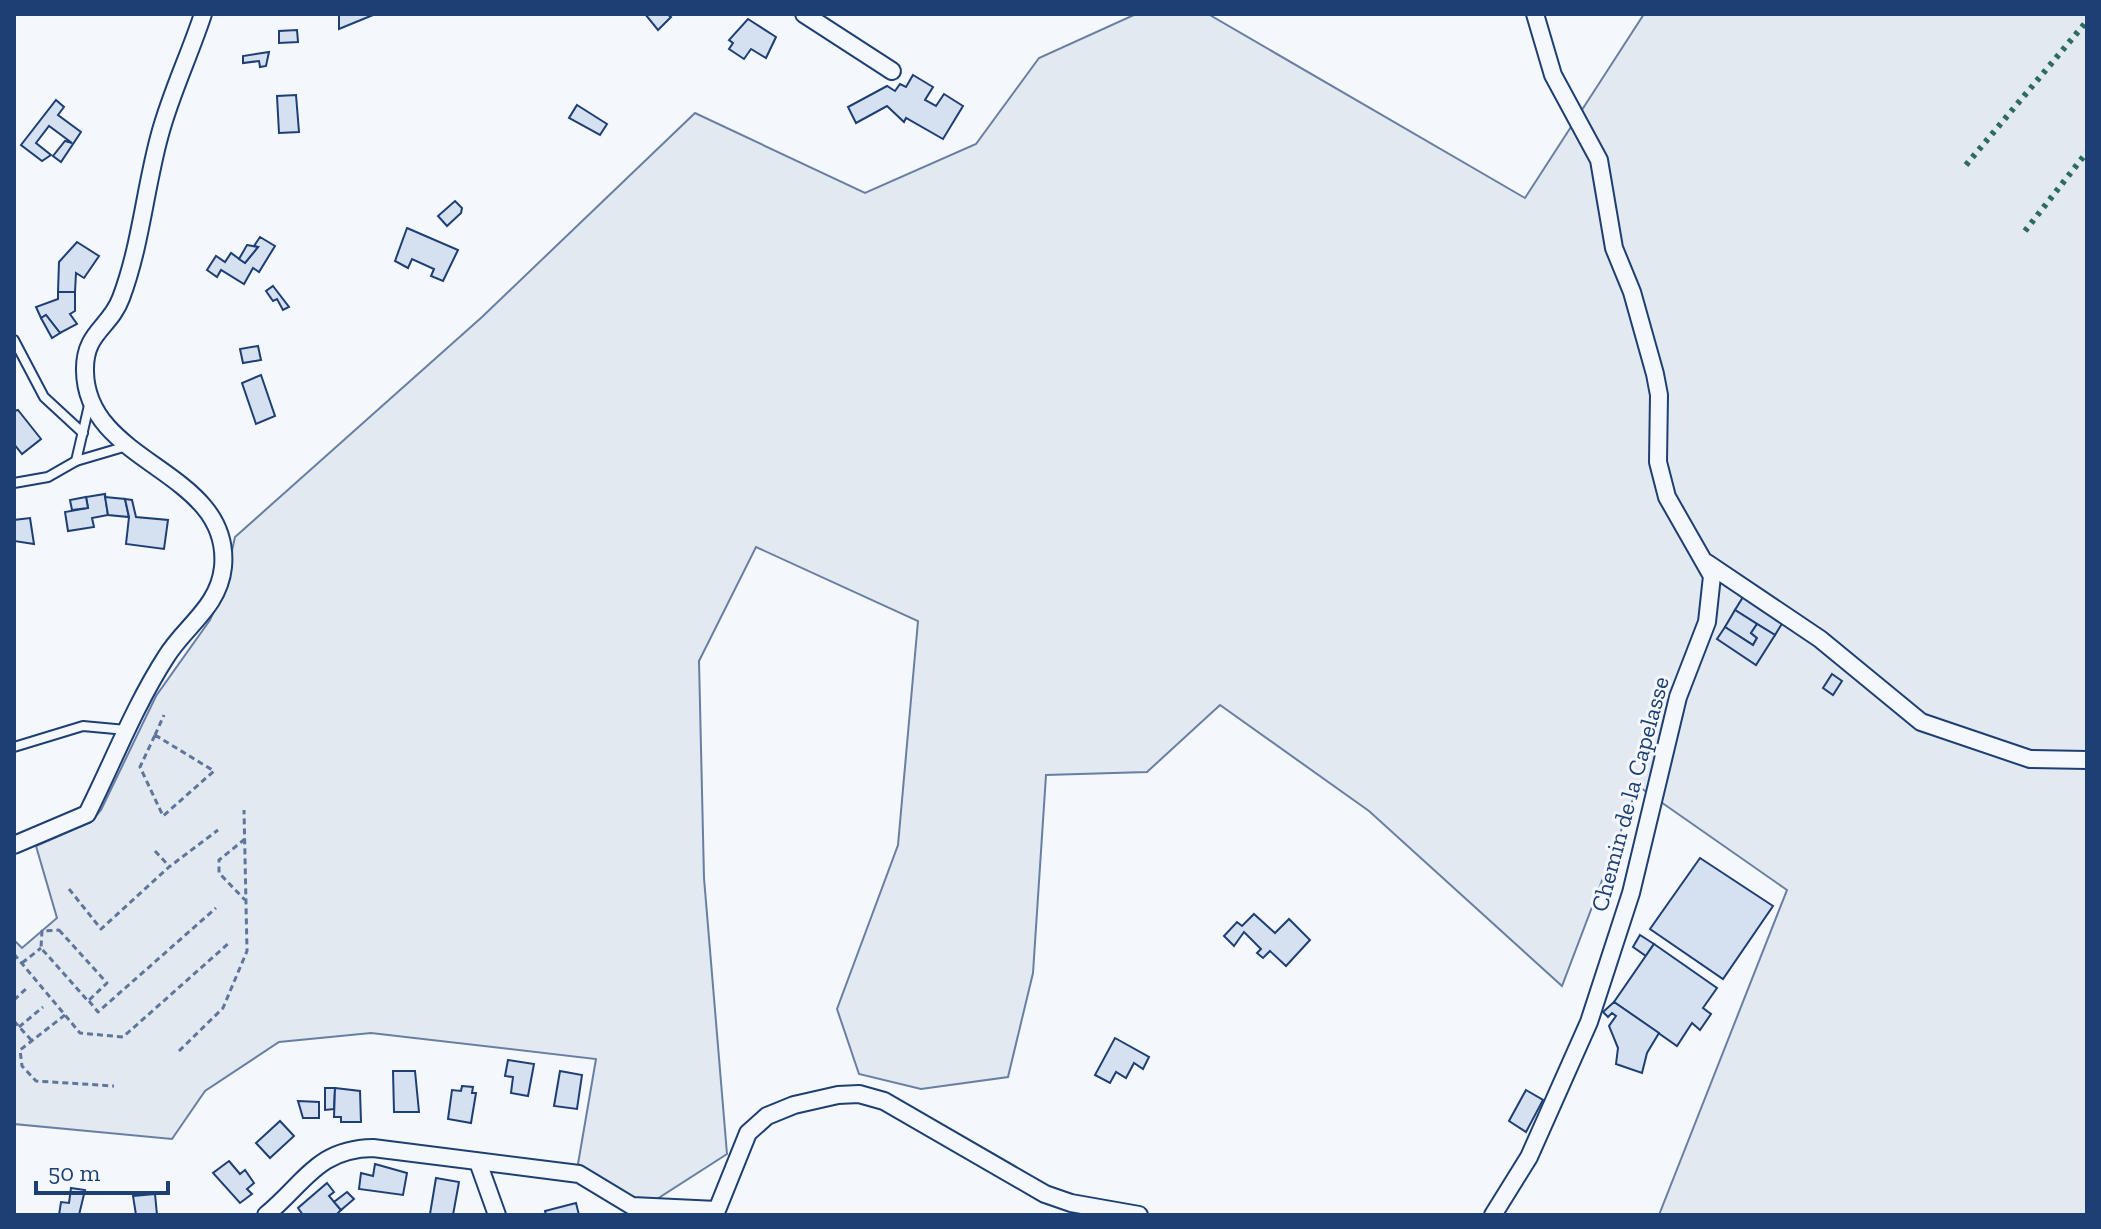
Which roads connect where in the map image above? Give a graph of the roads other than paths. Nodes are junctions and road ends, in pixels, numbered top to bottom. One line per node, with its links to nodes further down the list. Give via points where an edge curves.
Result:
1 (203, 14): 6 (street, via 160,133 120,302 87,343 84,372)
2 (804, 14): 4 (street)
3 (1535, 14): 11 (street, Chemin de la Capelasse, via 1553,75 1599,160 1614,248 1655,374 1658,462 1667,497)
4 (892, 71)
5 (14, 340): 7 (lane, via 44,397)
6 (90, 401): 7 (lane); 8 (street, via 104,426)
7 (83, 433): 9 (lane)
8 (127, 446): 9 (lane); 12 (street, via 202,501 222,537 223,569 212,603 166,656)
9 (76, 461): 10 (lane, via 48,477)
10 (14, 483)
11 (1707, 563): 14 (street, via 1820,639 1921,722 2030,759); 21 (street, Chemin de la Capelasse, via 1712,576 1707,622 1678,697 1631,893 1589,1022 1529,1157)
12 (129, 731): 13 (lane, via 83,726); 15 (street, via 87,814)
13 (14, 747)
14 (2087, 760)
15 (14, 845)
16 (478, 1162): 17 (street, via 579,1174 632,1206); 18 (street, via 352,1149 321,1162); 19 (street)
17 (720, 1213): 20 (street, via 748,1133 767,1116 794,1105 859,1094 884,1101 1045,1194)
18 (266, 1215)
19 (497, 1215)
20 (1139, 1215)
21 (1493, 1215)

